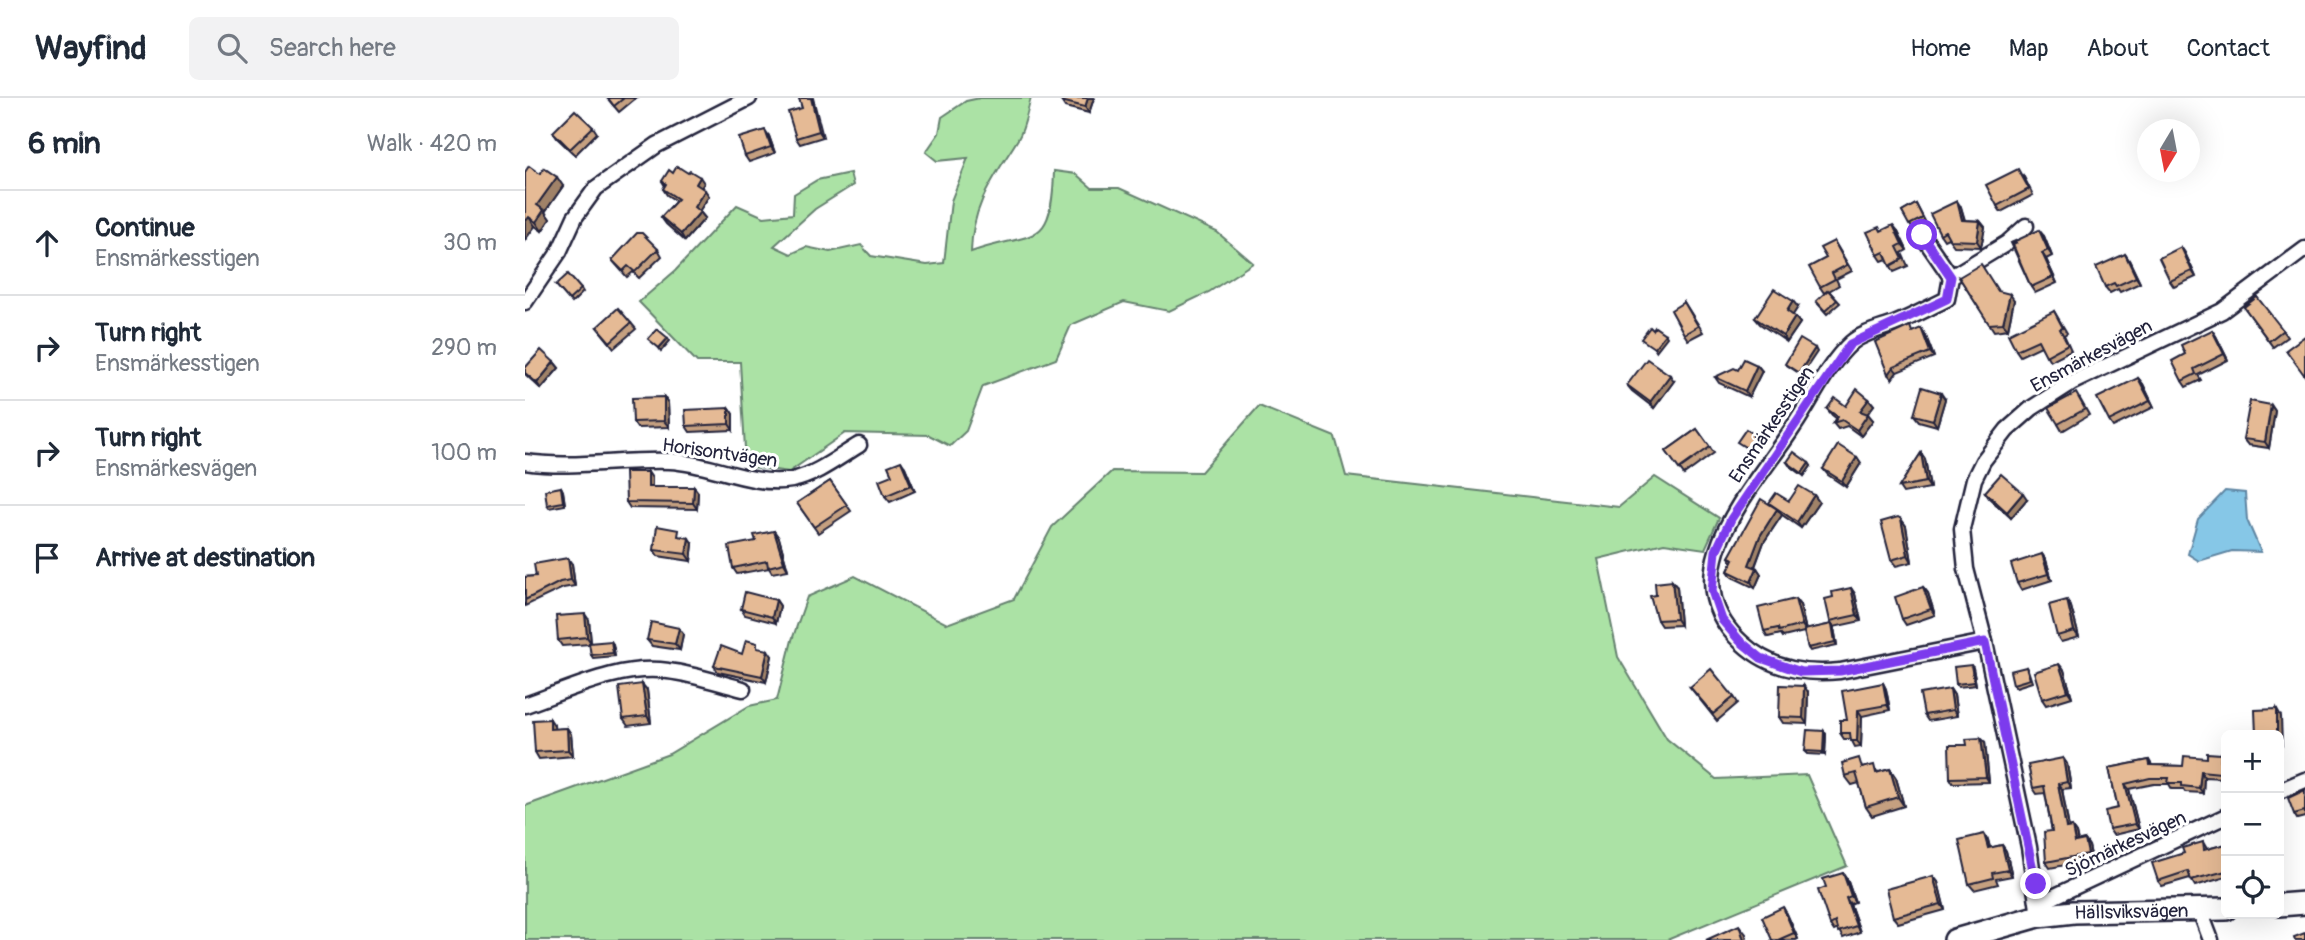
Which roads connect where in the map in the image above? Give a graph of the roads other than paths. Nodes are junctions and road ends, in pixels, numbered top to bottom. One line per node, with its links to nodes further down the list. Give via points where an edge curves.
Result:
1 (748, 98): 6 (street, via 657,145 596,188)
2 (2026, 226): 5 (street, Ensmärkesstigen)
3 (1922, 235): 5 (street)
4 (2305, 249): 9 (street, Ensmärkesvägen, via 2222,311 2071,383 2007,430 1976,473 1962,529 1966,569)
5 (1951, 277): 9 (street, Ensmärkesstigen, via 1947,299 1856,339 1839,357 1731,519 1716,551 1712,591 1722,620 1740,641 1761,658 1801,672 1840,671)
6 (525, 302)
7 (859, 445): 8 (street, Horisontvägen, via 808,475 784,481 671,461)
8 (525, 463)
9 (1985, 642): 18 (street, Ensmärkesvägen)
10 (743, 689): 11 (street, via 668,671 636,671)
11 (525, 705)
12 (2305, 780): 13 (street)
13 (2284, 789)
14 (2221, 819): 18 (street, Sjömärkesvägen)
15 (2305, 902): 16 (street)
16 (2284, 904)
17 (2221, 909): 19 (street, Hällsviksvägen)
18 (2039, 910): 19 (street, Hällsviksvägen); 20 (street, Hällsviksvägen)
19 (2200, 911): 21 (street)
20 (1955, 940)
21 (2211, 940)

